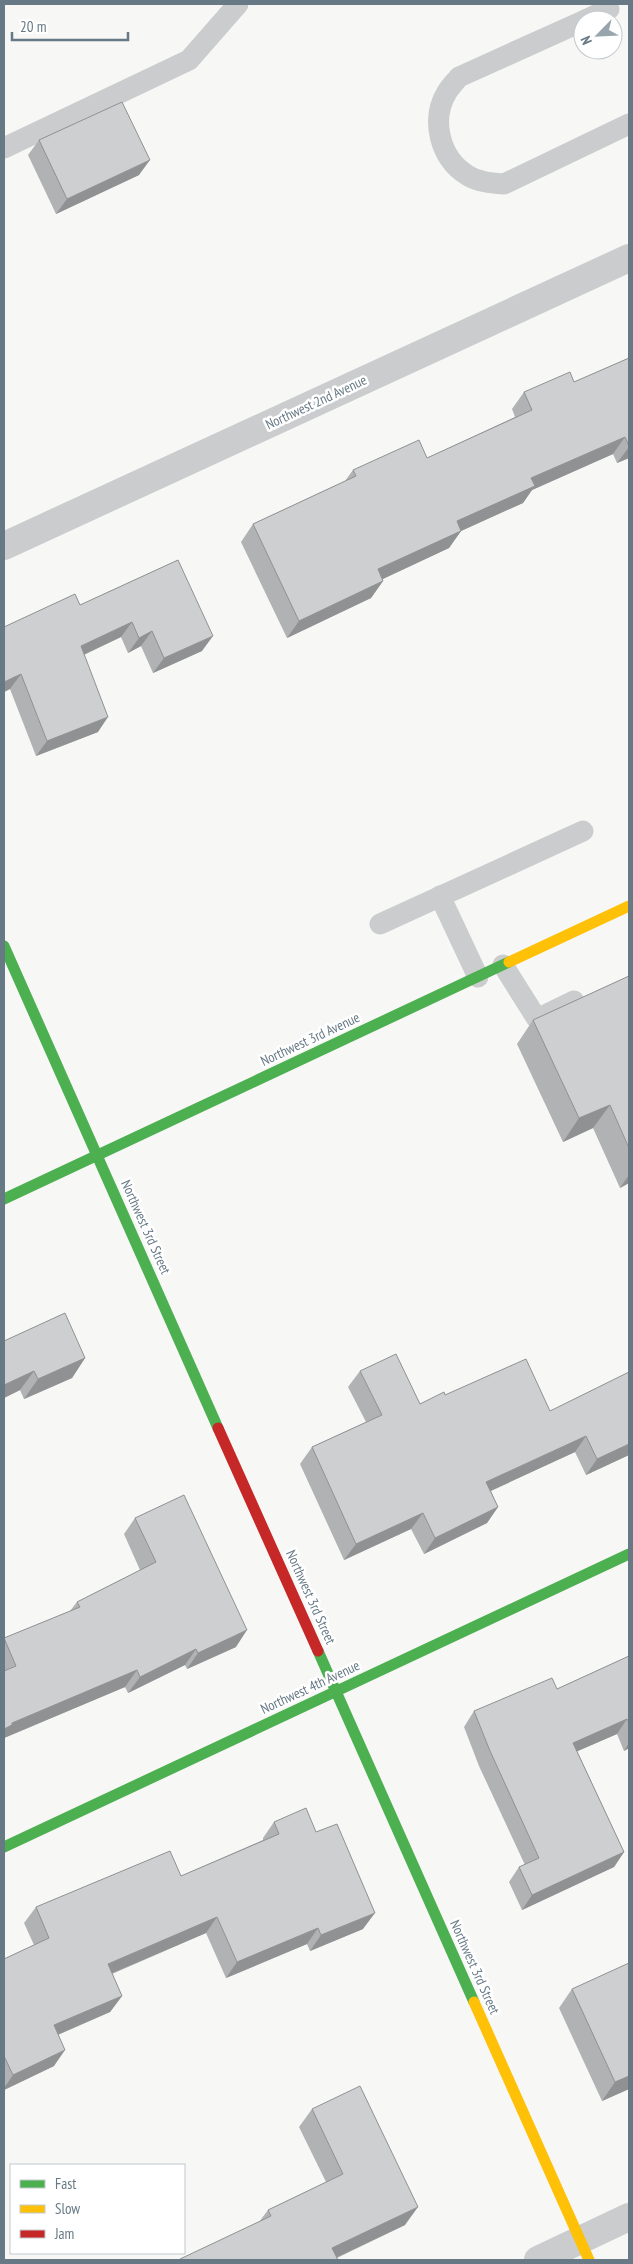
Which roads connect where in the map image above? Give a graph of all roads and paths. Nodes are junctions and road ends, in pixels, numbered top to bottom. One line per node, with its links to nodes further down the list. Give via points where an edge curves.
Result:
1 (238, 4): 4 (lane, via 189,60)
2 (573, 26): 3 (lane, via 459,77 447,92 440,110 438,129 443,147 453,164 467,175 485,183 504,184)
3 (629, 124)
4 (4, 148)
5 (629, 258): 6 (street, Northwest 2nd Avenue)
6 (4, 546)
7 (583, 830): 8 (lane)
8 (440, 896): 10 (lane); 13 (lane)
9 (629, 906): 12 (street, Northwest 3rd Avenue)
10 (380, 924)
11 (4, 946): 15 (street, Northwest 3rd Street)
12 (503, 965): 13 (street, Northwest 3rd Avenue); 14 (lane, via 536,1019)
13 (478, 977): 15 (street, Northwest 3rd Avenue)
14 (596, 992)
15 (97, 1156): 16 (street, Northwest 3rd Avenue); 18 (street, Northwest 3rd Street)
16 (4, 1199)
17 (629, 1554): 18 (street, Northwest 4th Avenue)
18 (336, 1691): 19 (street, Northwest 4th Avenue); 21 (street, Northwest 3rd Street)
19 (4, 1847)
20 (629, 2217): 21 (street)
21 (585, 2250): 22 (street)
22 (538, 2260)

